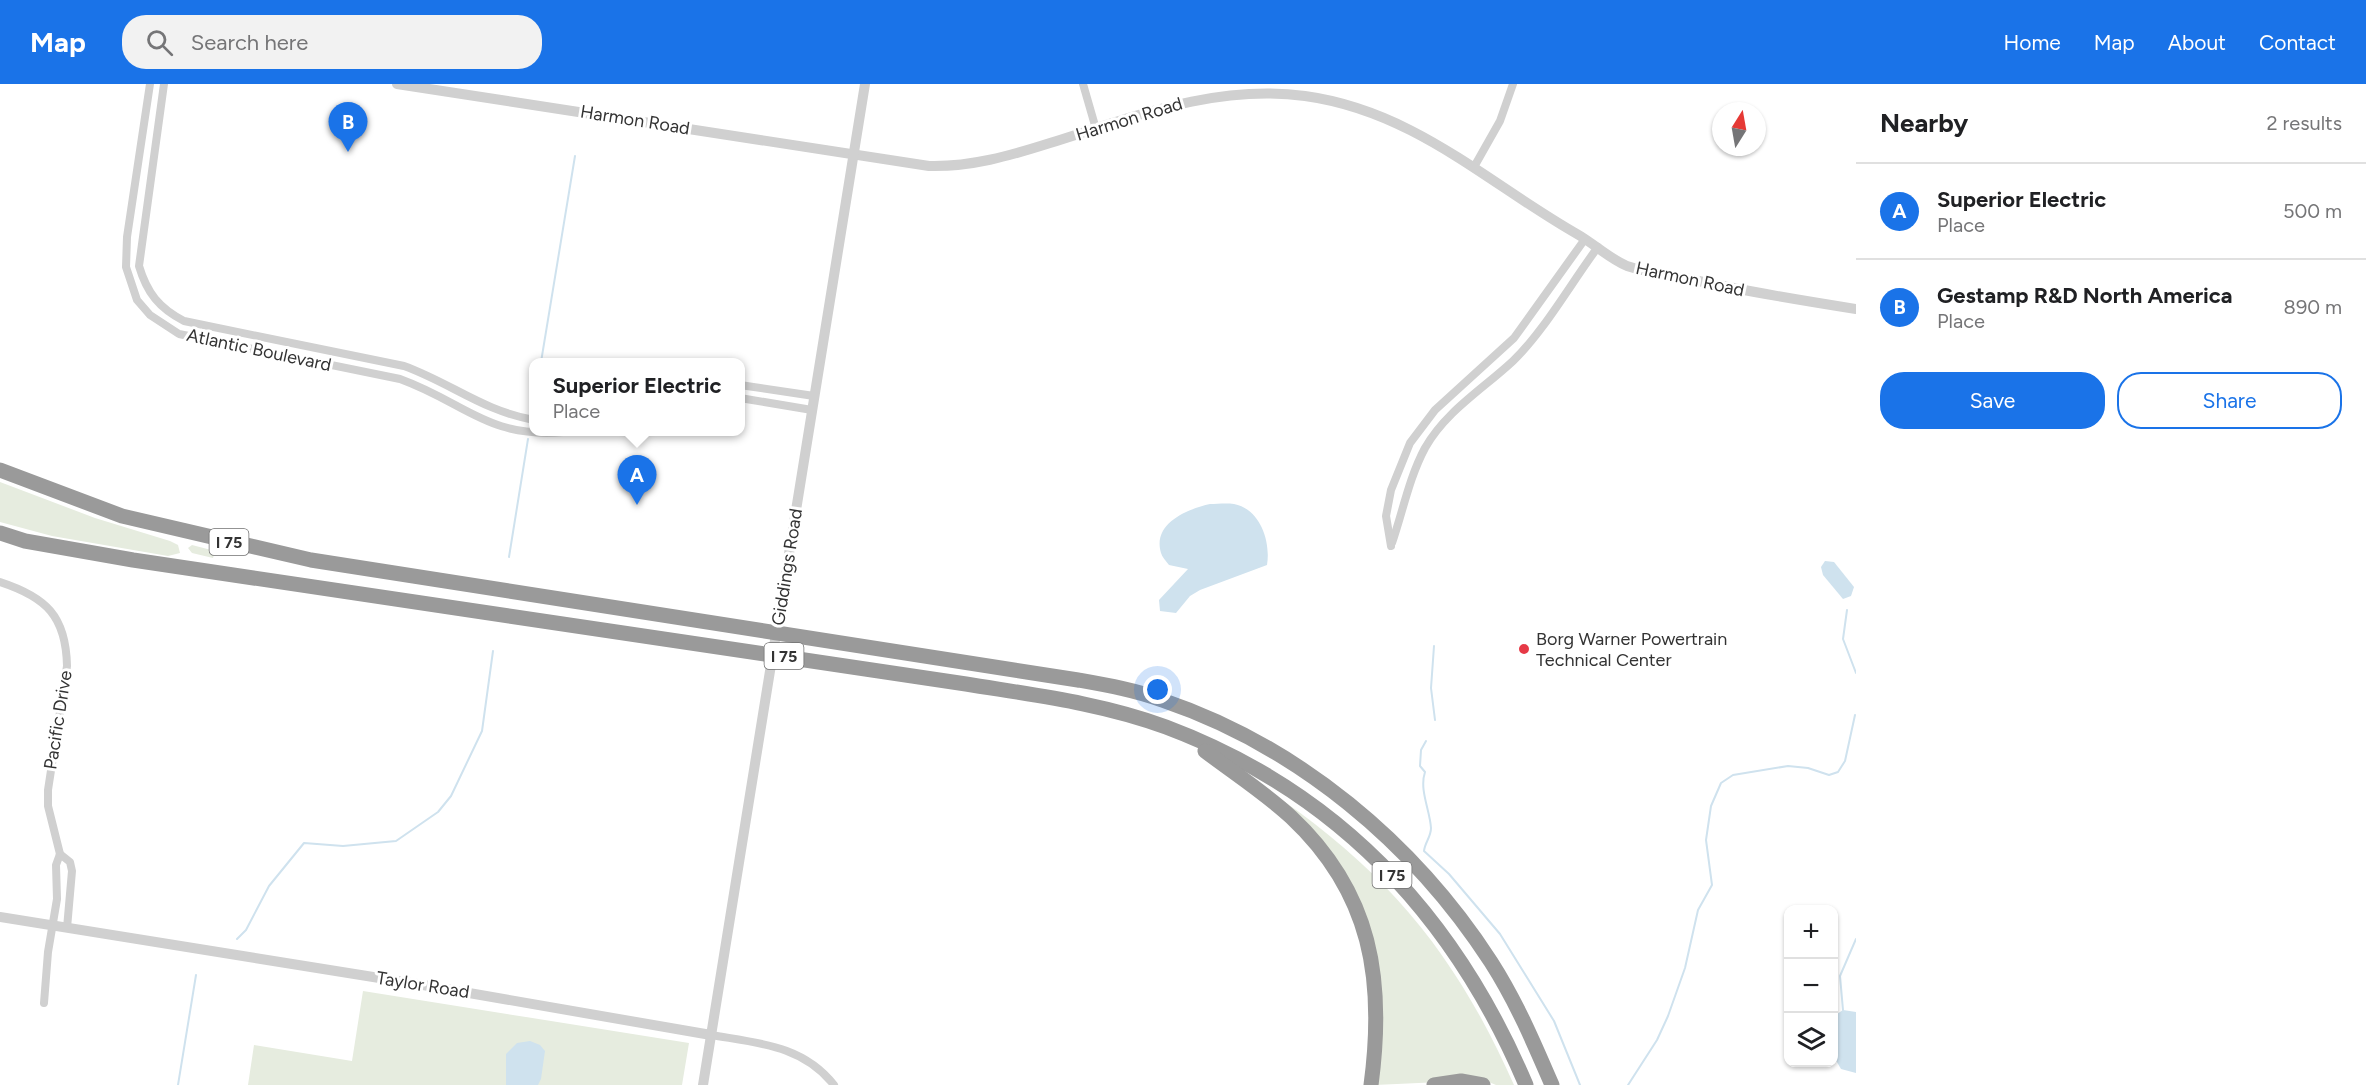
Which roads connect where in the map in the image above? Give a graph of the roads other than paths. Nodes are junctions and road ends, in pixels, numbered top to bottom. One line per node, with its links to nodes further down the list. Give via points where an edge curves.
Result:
1 (150, 84): 18 (street, Atlantic Boulevard, via 126,267 137,300 150,315 179,334 400,379 429,389 477,418)
2 (164, 84): 17 (street, Atlantic Boulevard, via 139,266 149,292 160,306 184,321 404,366 434,377 483,406)
3 (397, 84): 8 (street, Harmon Road)
4 (865, 84): 8 (street, Giddings Road)
5 (1083, 84): 7 (street)
6 (1513, 84): 9 (street, via 1500,121)
7 (1096, 129): 8 (street, Harmon Road, via 972,165 929,166); 9 (street, Harmon Road, via 1176,104 1269,92 1355,107 1440,144)
8 (854, 154): 14 (street, Giddings Road)
9 (1474, 167): 10 (street, Harmon Road)
10 (1585, 239): 11 (street, Harmon Road); 11 (street, via 1514,338 1434,410 1410,443 1391,490 1386,516 1391,546 1407,489 1427,445 1465,401 1523,349)
11 (1598, 247): 12 (street, Harmon Road, via 1626,265 1753,293)
12 (1856, 309)
13 (745, 386): 14 (street)
14 (814, 396): 16 (street, Giddings Road)
15 (745, 399): 16 (street)
16 (812, 410): 28 (street, Giddings Road)
17 (529, 419)
18 (529, 433)
19 (0, 470): 35 (highway, I 75, via 122,516 311,560 1078,680 1161,699 1202,715 1242,733 1317,780 1385,835 1422,872 1492,963 1519,1011)
20 (0, 533): 22 (highway, I 75, via 133,560 1075,702 1145,720)
21 (0, 582): 23 (street, Pacific Drive, via 20,588 44,603 63,635 67,666 48,790)
22 (1186, 736): 31 (highway, via 1292,818 1342,880 1361,923 1375,974 1378,1025); 34 (highway, I 75, via 1239,761 1296,795 1352,836 1390,872 1430,918 1475,981)
23 (60, 854): 25 (street, Pacific Drive); 26 (street, Pacific Drive, via 70,862 72,872)
24 (0, 917): 25 (street, Taylor Road)
25 (53, 926): 26 (street, Taylor Road); 27 (street, Pacific Drive)
26 (67, 928): 28 (street, Taylor Road)
27 (44, 1003)
28 (711, 1035): 29 (street, Giddings Road); 30 (street, Taylor Road, via 790,1051 815,1065)
29 (703, 1085)
30 (834, 1085)
31 (1371, 1085)
32 (1434, 1085): 33 (highway, via 1461,1081)
33 (1483, 1085)
34 (1526, 1085)
35 (1552, 1085)

